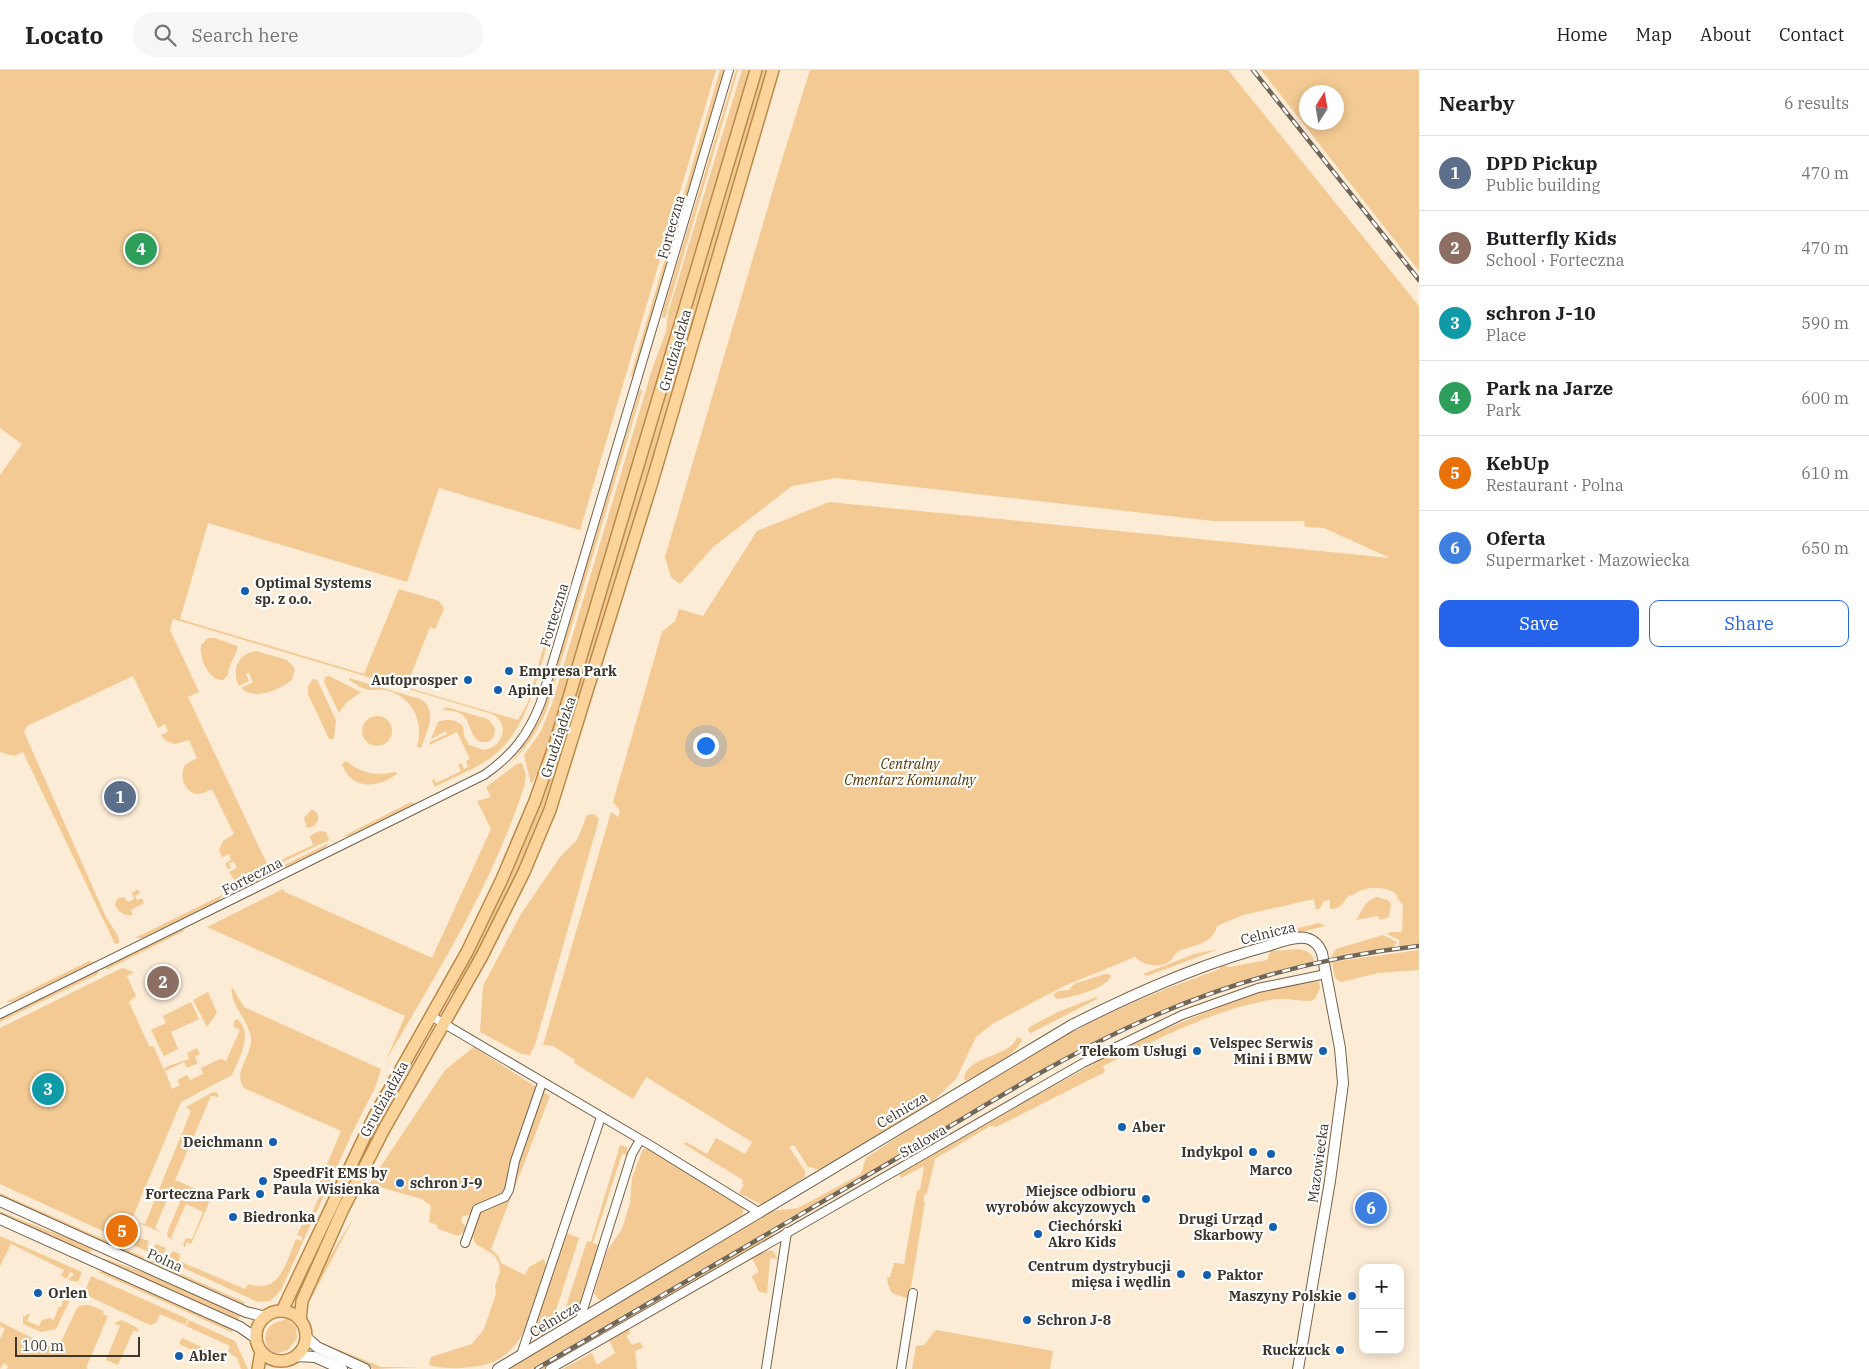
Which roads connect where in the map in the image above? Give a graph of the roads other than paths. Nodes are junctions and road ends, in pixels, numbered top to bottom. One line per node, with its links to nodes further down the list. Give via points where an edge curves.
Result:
1 (730, 70): 6 (street, Forteczna, via 541,702 519,744 495,767 468,783)
2 (756, 70): 7 (main road, Grudziądzka, via 544,776 502,879)
3 (773, 70): 8 (main road, Grudziądzka, via 652,482 550,810 512,897)
4 (1324, 961): 5 (street, Mazowiecka); 13 (street, Celnicza, via 1316,943 1308,938 1299,938 1222,960 1147,989 1031,1048)
5 (1326, 974): 15 (street, Stalowa, via 1258,988 1182,1015 1084,1063); 36 (street, Mazowiecka, via 1343,1083)
6 (0, 1014)
7 (431, 1016): 8 (street); 18 (main road, Grudziądzka, via 373,1119)
8 (443, 1024): 9 (street); 21 (main road, Grudziądzka, via 343,1209 302,1301)
9 (542, 1083): 10 (street); 16 (street, via 515,1161 509,1190 504,1197 477,1209)
10 (601, 1117): 11 (street); 25 (street)
11 (640, 1140): 13 (street); 20 (street, via 632,1154)
12 (0, 1202): 19 (street, Polna, via 246,1312)
13 (760, 1213): 20 (street, Celnicza)
14 (0, 1219): 23 (street, via 240,1326)
15 (786, 1232): 33 (street, Stalowa); 34 (street)
16 (465, 1243)
17 (913, 1293): 35 (street)
18 (282, 1311): 19 (main road); 21 (main road)
19 (266, 1317): 23 (main road, via 257,1330)
20 (580, 1319): 25 (street, Celnicza)
21 (300, 1320): 22 (main road)
22 (306, 1337): 26 (main road); 31 (street, via 317,1347)
23 (256, 1338): 24 (main road)
24 (261, 1352): 27 (main road); 29 (main road)
25 (521, 1355): 28 (street, Celnicza)
26 (296, 1356): 27 (main road); 30 (street, via 315,1357)
27 (278, 1365)
28 (501, 1367): 32 (street, Celnicza)
29 (258, 1369)
30 (342, 1369)
31 (365, 1369)
32 (492, 1369)
33 (550, 1369)
34 (766, 1369)
35 (900, 1369)
36 (1298, 1369)

